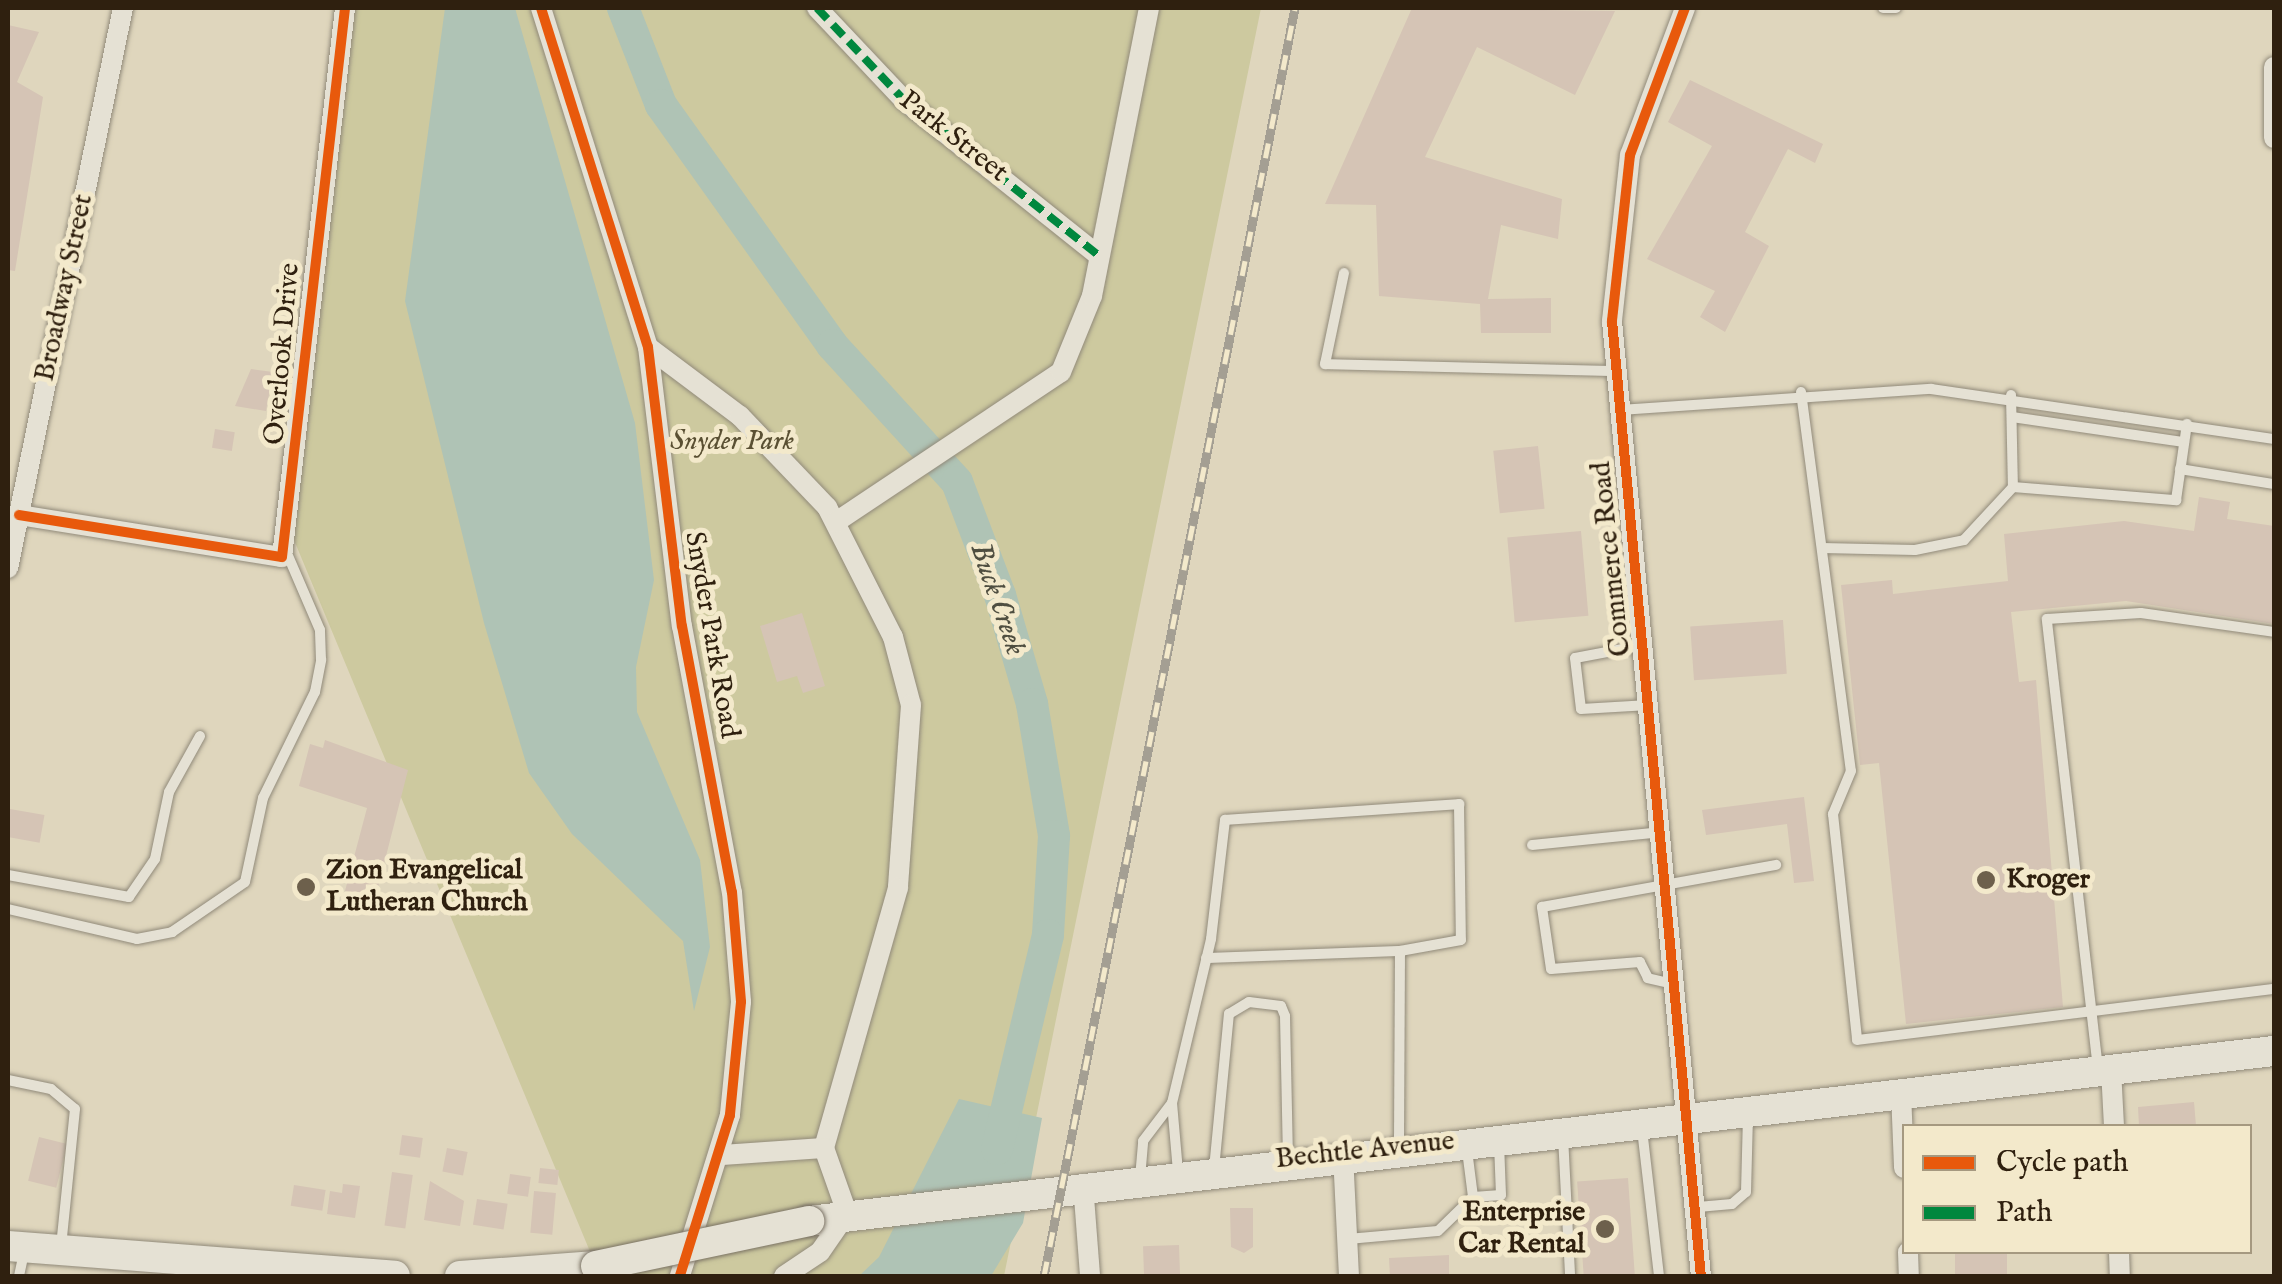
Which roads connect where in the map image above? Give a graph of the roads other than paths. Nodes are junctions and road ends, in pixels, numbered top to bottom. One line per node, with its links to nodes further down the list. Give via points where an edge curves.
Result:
1 (123, 8): 26 (street, Broadway Street)
2 (345, 8): 29 (street, Overlook Drive)
3 (542, 8): 14 (street, Snyder Park Road)
4 (818, 8): 12 (street, Park Street, via 891,89)
5 (1149, 8): 12 (street)
6 (1686, 8): 15 (street, Commerce Road, via 1630,155 1613,276)
7 (1882, 8): 8 (lane)
8 (1896, 8)
9 (2274, 67): 10 (street)
10 (2272, 109): 11 (street)
11 (2274, 138)
12 (1099, 256): 27 (street, via 1078,344 1061,372 960,446)
13 (1344, 273): 15 (lane, via 1325,364)
14 (648, 347): 27 (street, via 775,448); 62 (street, Snyder Park Road, via 682,626 740,964)
15 (1616, 371): 18 (street, Commerce Road)
16 (1802, 392): 17 (lane); 18 (lane); 28 (lane)
17 (2011, 395): 19 (lane); 20 (lane)
18 (1619, 410): 32 (street, Commerce Road)
19 (2012, 416): 22 (lane); 25 (lane)
20 (2187, 424): 21 (lane); 22 (lane)
21 (2274, 439)
22 (2184, 442): 23 (lane)
23 (2180, 469): 24 (lane); 25 (lane, via 2176,500)
24 (2274, 484)
25 (2013, 487): 28 (lane, via 1964,540 1914,550)
26 (18, 516): 29 (street, via 275,560); 30 (street, Broadway Street)
27 (836, 522): 59 (street, via 894,637 912,745 898,888)
28 (1822, 548): 45 (lane, via 1851,771 1832,814 1857,1040)
29 (286, 551): 40 (lane, via 320,630 321,660 315,692 263,798 244,882 172,932 137,939)
30 (8, 568)
31 (2274, 631): 45 (lane, via 2141,613 2048,619)
32 (1644, 646): 33 (street, Commerce Road); 33 (lane, via 1575,658 1580,709)
33 (1650, 705): 35 (street, Commerce Road)
34 (200, 736): 38 (lane, via 169,792 155,859 128,897)
35 (1663, 832): 36 (lane); 39 (street, Commerce Road)
36 (1532, 846)
37 (1776, 865): 39 (lane)
38 (8, 874)
39 (1669, 889): 43 (street, Commerce Road); 43 (lane, via 1546,903 1546,966 1640,962 1654,982)
40 (8, 908)
41 (1400, 951): 42 (lane); 42 (lane, via 1461,940 1459,804 1225,820); 60 (lane)
42 (1206, 958): 50 (lane)
43 (1679, 985): 52 (street, Commerce Road)
44 (2274, 989): 45 (lane)
45 (2090, 1004): 47 (lane)
46 (2274, 1050): 47 (main road, Bechtle Avenue)
47 (2105, 1070): 49 (main road, Bechtle Avenue); 55 (street)
48 (8, 1080): 72 (lane, via 51,1089 75,1109)
49 (1901, 1092): 51 (main road, Bechtle Avenue); 54 (street)
50 (1172, 1103): 65 (lane, via 1182,1137); 66 (lane, via 1142,1141)
51 (1748, 1109): 52 (main road, Bechtle Avenue); 69 (lane, via 1746,1192 1732,1204)
52 (1693, 1115): 53 (main road, Bechtle Avenue); 69 (street, Commerce Road)
53 (1639, 1121): 56 (main road, Bechtle Avenue); 83 (lane)
54 (1902, 1124)
55 (2114, 1124)
56 (1563, 1130): 57 (main road, Bechtle Avenue); 82 (lane)
57 (1498, 1137): 58 (main road, Bechtle Avenue); 68 (lane, via 1504,1192)
58 (1466, 1141): 60 (main road, Bechtle Avenue); 68 (lane)
59 (824, 1148): 62 (street); 70 (street)
60 (1398, 1148): 61 (main road, Bechtle Avenue)
61 (1343, 1154): 63 (main road, Bechtle Avenue); 71 (street)
62 (721, 1155): 78 (street, Snyder Park Road)
63 (1288, 1158): 64 (main road, Bechtle Avenue); 64 (lane, via 1285,1016 1281,1006 1249,1002 1229,1014)
64 (1214, 1169): 65 (main road, Bechtle Avenue)
65 (1178, 1173): 66 (main road, Bechtle Avenue)
66 (1140, 1178): 67 (main road, Bechtle Avenue)
67 (1083, 1184): 70 (main road, Bechtle Avenue); 80 (street)
68 (1473, 1197): 71 (lane, via 1438,1231)
69 (1698, 1207): 84 (street, Commerce Road)
70 (847, 1213): 77 (main road, Bechtle Avenue, bridge, via 596,1266); 79 (street, via 820,1252)
71 (1348, 1239): 81 (street)
72 (60, 1250): 73 (main road); 74 (main road)
73 (17, 1256)
74 (175, 1268): 75 (main road)
75 (352, 1276): 76 (main road)
76 (394, 1276)
77 (460, 1276)
78 (680, 1276)
79 (784, 1276)
80 (1090, 1276)
81 (1349, 1276)
82 (1570, 1276)
83 (1659, 1276)
84 (1702, 1276)

